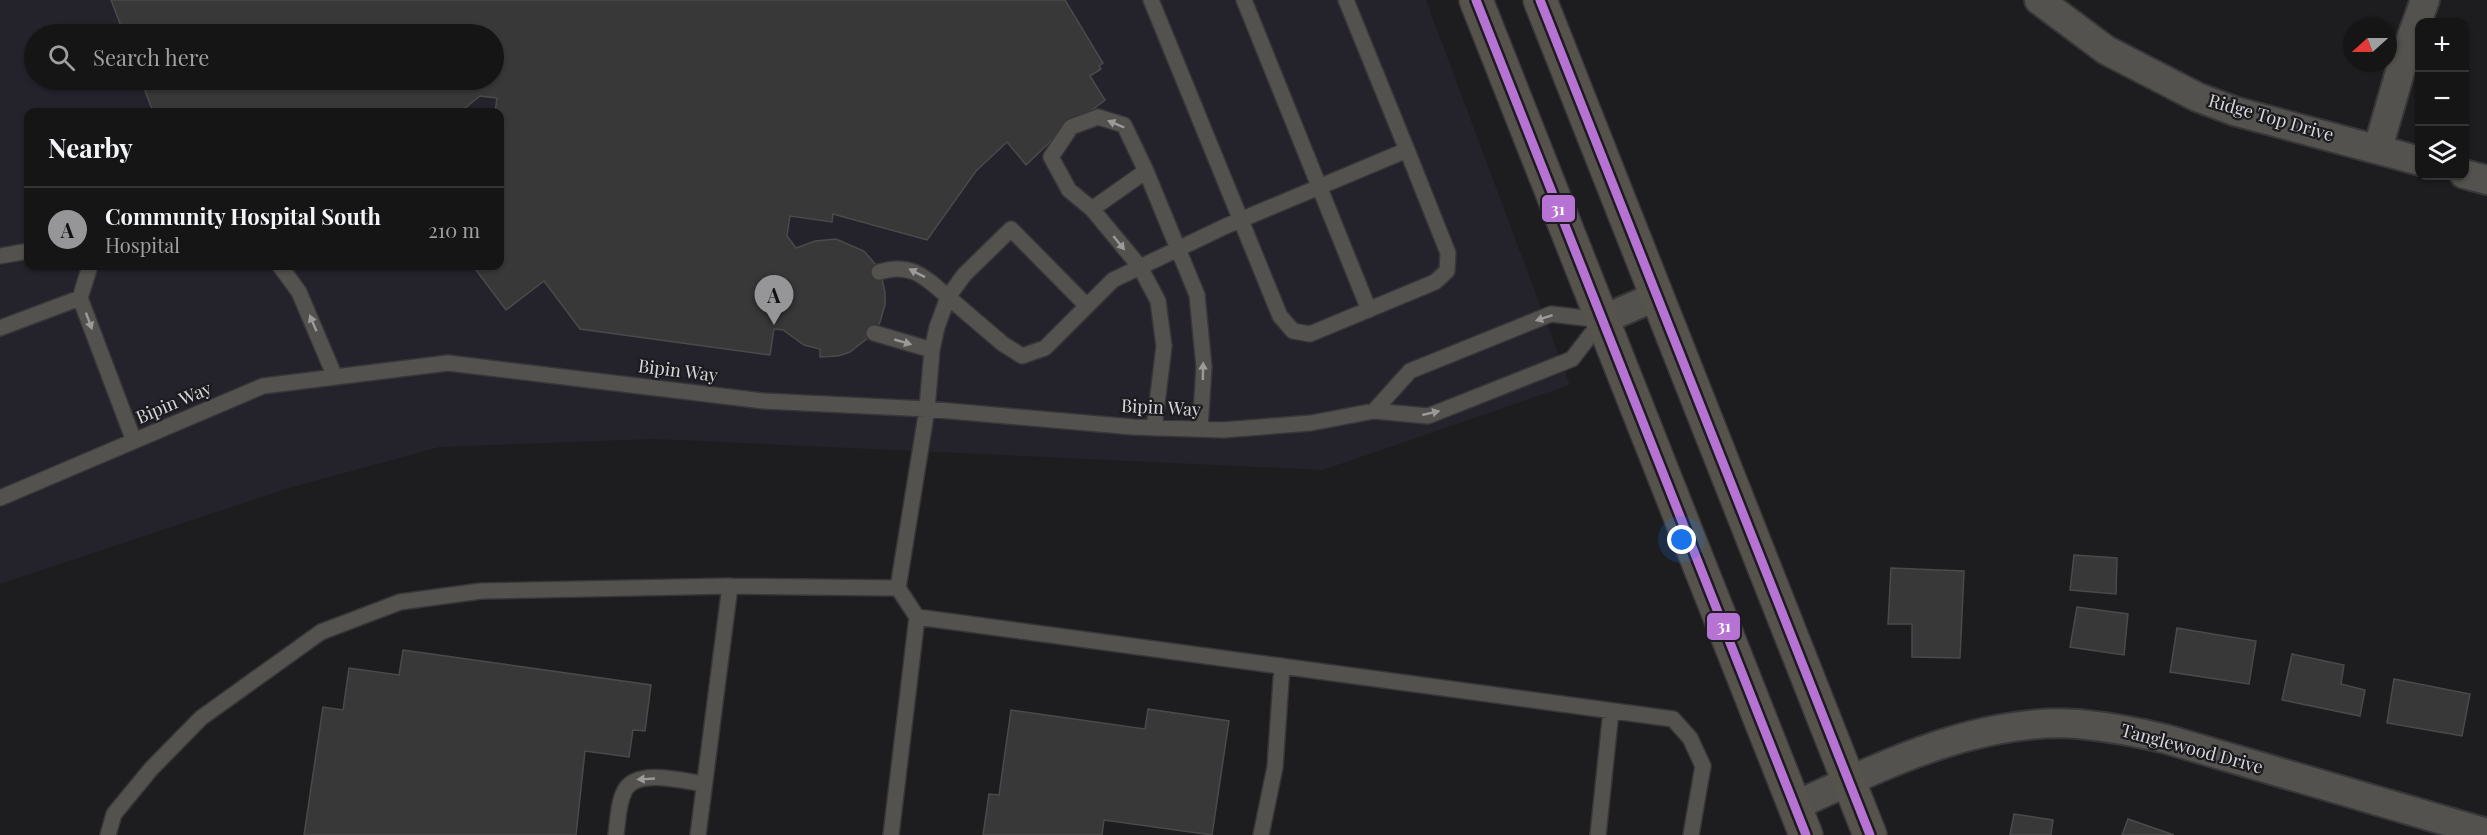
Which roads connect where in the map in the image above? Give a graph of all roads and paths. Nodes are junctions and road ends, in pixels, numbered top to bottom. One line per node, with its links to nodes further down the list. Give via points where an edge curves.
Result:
1 (1152, 0): 16 (lane)
2 (1244, 0): 14 (lane)
3 (1346, 0): 9 (lane)
4 (1476, 0): 29 (main road)
5 (1540, 0): 24 (main road)
6 (2039, 0): 8 (street, Ridge Top Drive, via 2106,50 2197,97 2234,111)
7 (2426, 0): 8 (street, via 2404,58)
8 (2378, 148): 10 (street, Ridge Top Drive)
9 (1407, 150): 14 (lane); 28 (lane, via 1448,253 1448,272 1435,282)
10 (2415, 159)
11 (1146, 171): 15 (lane); 15 (lane, one-way to 15, via 1125,125 1098,117 1071,127 1051,157 1069,190); 17 (lane)
12 (2469, 175): 13 (street)
13 (2487, 180)
14 (1320, 186): 16 (lane); 28 (lane)
15 (1092, 209): 20 (lane, one-way to 20)
16 (1242, 219): 17 (lane); 28 (lane, via 1280,316 1293,332 1310,334)
17 (1178, 249): 20 (lane); 37 (lane, one-way to 17, via 1204,367 1197,295)
18 (24, 252): 19 (lane)
19 (0, 256)
20 (1140, 267): 27 (lane, via 1113,280); 36 (lane, via 1158,301 1164,346)
21 (89, 270): 26 (lane)
22 (283, 270): 33 (lane, one-way to 22, via 300,292)
23 (879, 272): 25 (lane, one-way to 23, via 909,269)
24 (1657, 296): 29 (street); 45 (main road)
25 (948, 297): 27 (lane, via 1022,356 1045,348); 27 (lane, via 964,275 1011,230); 32 (lane)
26 (80, 298): 30 (lane); 38 (lane, one-way to 38)
27 (1087, 306)
28 (1369, 310)
29 (1602, 320): 35 (lane, one-way to 35, via 1551,314 1410,371); 35 (lane, Bipin Way, one-way to 29, via 1428,416 1572,359); 47 (main road)
30 (0, 328)
31 (874, 333): 32 (lane, one-way to 32)
32 (932, 350): 34 (lane)
33 (335, 377): 34 (lane, Bipin Way, via 448,363 764,401); 38 (lane, Bipin Way, via 263,386)
34 (927, 409): 36 (lane, Bipin Way); 41 (lane)
35 (1374, 411): 37 (lane, Bipin Way, via 1311,423)
36 (1154, 428): 37 (lane, Bipin Way)
37 (1200, 429)
38 (134, 441): 39 (lane, Bipin Way)
39 (0, 498)
40 (730, 586): 41 (lane); 46 (lane); 49 (lane, via 481,591 400,602 321,632 201,718 114,814)
41 (898, 588): 42 (lane)
42 (917, 617): 43 (lane); 52 (lane)
43 (1282, 666): 44 (lane); 53 (lane, via 1275,767)
44 (1611, 711): 54 (lane); 55 (lane, via 1673,719 1690,738 1703,766)
45 (1849, 781): 47 (street, Tanglewood Drive); 48 (street, Tanglewood Drive, via 1895,761 1985,733 2030,725 2078,724 2166,739); 56 (main road)
46 (704, 784): 50 (lane, one-way to 50, via 635,779 626,788); 51 (lane)
47 (1801, 820)
48 (2487, 833)
49 (108, 835)
50 (615, 835)
51 (698, 835)
52 (891, 835)
53 (1261, 835)
54 (1598, 835)
55 (1691, 835)
56 (1870, 835)

